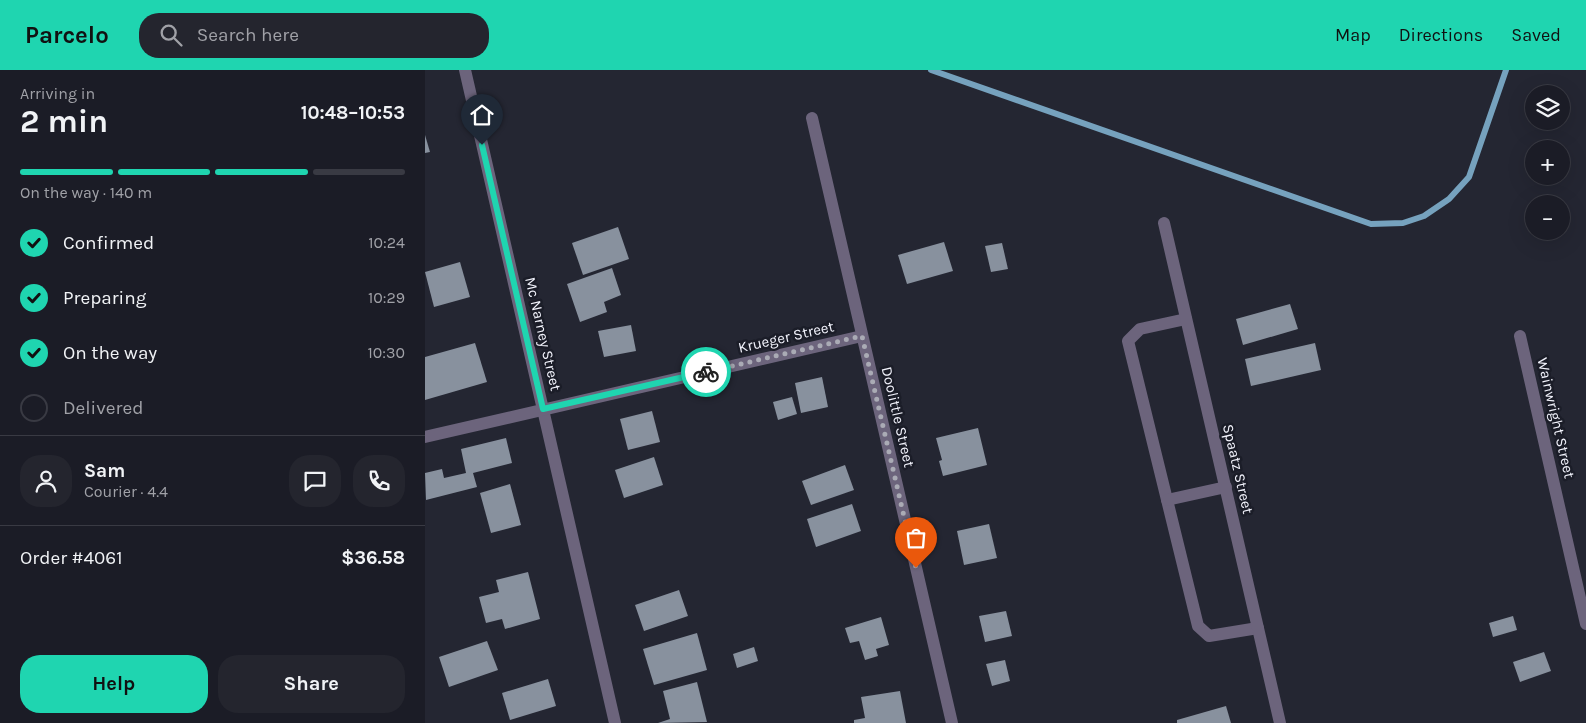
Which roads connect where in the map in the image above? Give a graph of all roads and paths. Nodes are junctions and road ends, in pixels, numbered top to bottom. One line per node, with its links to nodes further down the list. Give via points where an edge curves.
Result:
1 (465, 70): 7 (street, Mc Narney Street)
2 (812, 118): 5 (street, Doolittle Street)
3 (1164, 223): 4 (street, Spaatz Street)
4 (1186, 318): 9 (street, Spaatz Street); 10 (street, via 1140,329 1128,341)
5 (862, 336): 7 (street, Krueger Street); 14 (street, Doolittle Street)
6 (1520, 336): 11 (street, Wainwright Street)
7 (543, 409): 8 (street, Krueger Street); 13 (street, Mc Narney Street)
8 (425, 437)
9 (1226, 487): 10 (street); 12 (street, Spaatz Street)
10 (1167, 500): 12 (street, via 1198,626 1209,636)
11 (1586, 624)
12 (1259, 628): 15 (street, Spaatz Street)
13 (615, 723)
14 (952, 723)
15 (1281, 723)

